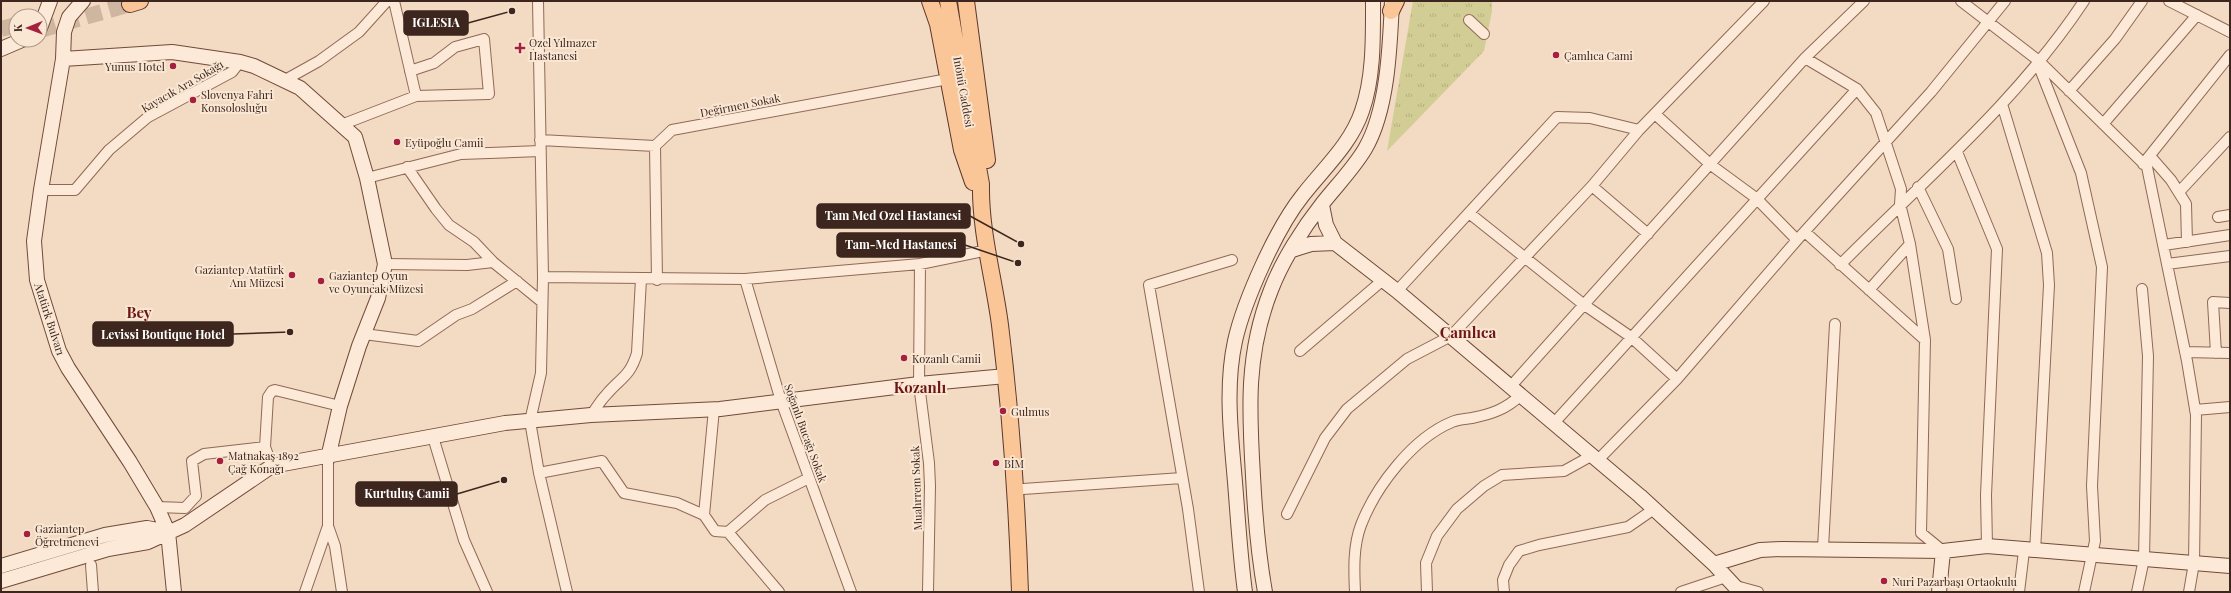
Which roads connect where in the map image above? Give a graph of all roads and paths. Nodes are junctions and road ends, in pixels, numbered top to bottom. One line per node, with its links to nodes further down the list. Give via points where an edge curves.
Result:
1 (83, 1): 24 (street, Atatürk Bulvarı, via 73,11 65,26)
2 (387, 1): 29 (street, via 359,32 319,61)
3 (394, 1): 27 (street)
4 (538, 1): 39 (street)
5 (930, 1): 28 (main road, via 938,24)
6 (948, 1): 53 (main road, Inönü Caddesi)
7 (966, 1): 53 (main road, via 987,154)
8 (1373, 1): 156 (street, via 1371,68 1363,110 1347,142 1302,196 1287,219 1264,262 1235,340 1229,414 1239,553)
9 (1764, 1): 34 (street)
10 (1864, 1): 23 (street)
11 (1961, 1): 19 (street)
12 (2005, 1): 19 (street)
13 (2084, 1): 26 (street)
14 (2142, 1): 31 (street, via 2115,39)
15 (2169, 1): 17 (street)
16 (1393, 4): 55 (street, via 1384,89 1377,119 1366,147 1350,172)
17 (2197, 15): 20 (street); 35 (street)
18 (1469, 20): 21 (street)
19 (1989, 21): 26 (street); 40 (street, via 1931,92)
20 (2230, 32)
21 (1484, 34)
22 (2230, 55): 44 (street)
23 (1805, 58): 30 (street); 45 (street)
24 (64, 59): 25 (street, via 172,52); 50 (street, Atatürk Bulvarı)
25 (240, 62): 29 (street); 50 (street, Kayacık Ara Sokağı, via 232,72 148,117 109,150 75,190)
26 (2039, 63): 31 (street); 33 (street); 134 (street, via 2081,173 2102,267 2092,486 2095,531)
27 (410, 72): 32 (street); 32 (street, via 434,63 455,47 484,39 489,94)
28 (948, 79): 41 (street, Değirmen Sokak, via 672,130); 53 (main road, via 962,150)
29 (285, 80): 36 (street, via 300,88)
30 (1857, 89): 40 (street, via 1876,113); 52 (street)
31 (2069, 91): 35 (street)
32 (416, 96): 36 (street)
33 (2002, 104): 43 (street); 133 (street, via 2048,261 2050,285)
34 (1655, 114): 37 (street); 45 (street)
35 (2103, 124): 44 (street)
36 (341, 125): 47 (street, via 355,137)
37 (1639, 130): 48 (street); 56 (street, via 1590,118 1557,117)
38 (2230, 137): 51 (street)
39 (540, 140): 41 (street); 42 (street)
40 (1886, 140): 54 (street, via 1901,190); 59 (street)
41 (655, 146): 80 (street)
42 (540, 151): 46 (street, via 461,154); 77 (street)
43 (1957, 152): 49 (street); 130 (street, via 1997,249 1986,495)
44 (2146, 160): 51 (street); 66 (street)
45 (1711, 165): 52 (street); 60 (street)
46 (407, 167): 47 (street); 72 (street, via 449,225 474,242)
47 (367, 178): 73 (street)
48 (1592, 186): 60 (street); 70 (street)
49 (1918, 187): 54 (street); 86 (street, via 1948,249)
50 (41, 190): 120 (street, Atatürk Bulvarı, via 34,241 37,280 59,351)
51 (2179, 192): 63 (street, via 2186,204)
52 (1756, 198): 62 (street); 93 (street, via 1694,271)
53 (985, 202): 67 (main road); 119 (main road, via 999,247 1009,320)
54 (1900, 204): 65 (street); 76 (street)
55 (1322, 205): 64 (street, via 1326,225); 68 (street, via 1304,227)
56 (1469, 213): 70 (street); 85 (street)
57 (2230, 215): 58 (street)
58 (2218, 217)
59 (1805, 232): 62 (street); 76 (street)
60 (1648, 234): 89 (street)
61 (2230, 235): 63 (street)
62 (1797, 240): 100 (street)
63 (2187, 242): 66 (street)
64 (1335, 243): 68 (street, via 1312,244); 81 (street)
65 (1910, 244): 84 (street); 94 (street)
66 (2164, 245): 75 (street)
67 (988, 250): 74 (street); 99 (main road)
68 (1292, 250): 157 (street, via 1271,289 1252,354 1250,377 1249,411 1255,531)
69 (2230, 256): 75 (street)
70 (1526, 258): 89 (street); 92 (street)
71 (1232, 260): 118 (street, via 1149,286)
72 (493, 262): 73 (street, via 467,265); 82 (street)
73 (385, 264): 91 (street, via 378,298)
74 (920, 264): 79 (street); 101 (street, Muahrrem Sokak)
75 (2167, 264): 96 (street)
76 (1840, 266): 84 (street)
77 (543, 277): 78 (street); 87 (street)
78 (641, 279): 80 (street); 108 (street, via 633,364 629,373 606,395)
79 (746, 279): 80 (street); 103 (street, Soğanlı Bucağı Sokak)
80 (657, 280)
81 (1383, 280): 85 (street); 95 (street)
82 (517, 281): 87 (street); 91 (street, via 456,315 418,341)
83 (2142, 289): 135 (street, via 2148,356)
84 (1869, 290): 94 (street)
85 (1398, 291): 92 (street)
86 (1956, 299)
87 (542, 302): 109 (street, via 541,373)
88 (2230, 303): 97 (street, via 2213,302)
89 (1583, 304): 93 (street); 102 (street)
90 (1835, 324): 131 (street)
91 (364, 334): 104 (street)
92 (1451, 336): 102 (street); 123 (street, via 1408,358 1347,410 1325,438)
93 (1631, 337): 100 (street); 110 (street)
94 (1925, 340): 132 (street, via 1921,533)
95 (1300, 351)
96 (2185, 352): 97 (street); 107 (street)
97 (2216, 353): 98 (street)
98 (2230, 354)
99 (1006, 376): 101 (street); 153 (main road)
100 (1677, 379): 114 (street)
101 (919, 384): 103 (street); 152 (street, Muahrrem Sokak, via 929,463)
102 (1516, 390): 110 (street); 158 (street, via 1509,406 1489,415 1453,421 1432,431 1400,462 1380,490 1361,526 1354,559)
103 (781, 401): 106 (street); 117 (street, Soğanlı Bucağı Sokak)
104 (340, 406): 112 (street, via 272,391 268,397); 113 (street)
105 (2230, 407): 107 (street)
106 (714, 409): 108 (street); 124 (street)
107 (2195, 410): 136 (street)
108 (591, 416): 109 (street)
109 (530, 421): 111 (street, via 505,423); 116 (street)
110 (1554, 423): 114 (street)
111 (432, 437): 113 (street); 148 (street, via 464,540)
112 (265, 447): 115 (street); 121 (street, via 204,454 192,461 196,496)
113 (328, 458): 115 (street); 126 (street)
114 (1594, 458): 122 (street); 159 (street, via 1564,471 1502,475 1484,486 1457,509 1437,536 1426,563)
115 (272, 466): 125 (street)
116 (539, 473): 124 (street, via 602,462 624,493 677,503); 149 (street)
117 (809, 478): 128 (street, via 765,500); 151 (street, Soğanlı Bucağı Sokak)
118 (1182, 478): 119 (street); 155 (street)
119 (1023, 489): 154 (main road)
120 (157, 507): 121 (street); 127 (street, Atatürk Bulvarı)
121 (185, 508): 125 (street)
122 (1654, 509): 137 (street); 160 (street, via 1628,527 1519,551 1503,580)
123 (1287, 514)
124 (704, 515): 128 (street, via 715,531)
125 (185, 525): 127 (street)
126 (328, 526): 146 (street); 147 (street, via 335,546)
127 (168, 532): 129 (street, via 147,528); 145 (street, Atatürk Bulvarı)
128 (728, 532): 150 (street)
129 (106, 542): 139 (street); 142 (street)
130 (1987, 546): 132 (street); 133 (street)
131 (1823, 548): 132 (street); 137 (street, via 1760,550)
132 (1943, 551): 163 (street)
133 (2030, 551): 134 (street); 164 (street)
134 (2092, 555): 135 (street); 165 (street)
135 (2144, 559): 136 (street); 166 (street)
136 (2194, 563): 140 (street); 167 (street)
137 (1714, 564): 141 (street)
138 (91, 565): 144 (street)
139 (1, 566)
140 (2230, 566)
141 (1726, 577): 143 (street); 161 (street)
142 (1, 581)
143 (1738, 589): 162 (street)
144 (93, 592)
145 (174, 592)
146 (305, 592)
147 (342, 592)
148 (487, 592)
149 (567, 592)
150 (779, 592)
151 (851, 592)
152 (928, 592)
153 (1020, 592)
154 (1026, 592)
155 (1199, 592)
156 (1245, 592)
157 (1265, 592)
158 (1355, 592)
159 (1427, 592)
160 (1504, 592)
161 (1680, 592)
162 (1758, 592)
163 (1939, 592)
164 (2019, 592)
165 (2084, 592)
166 (2137, 592)
167 (2189, 592)

